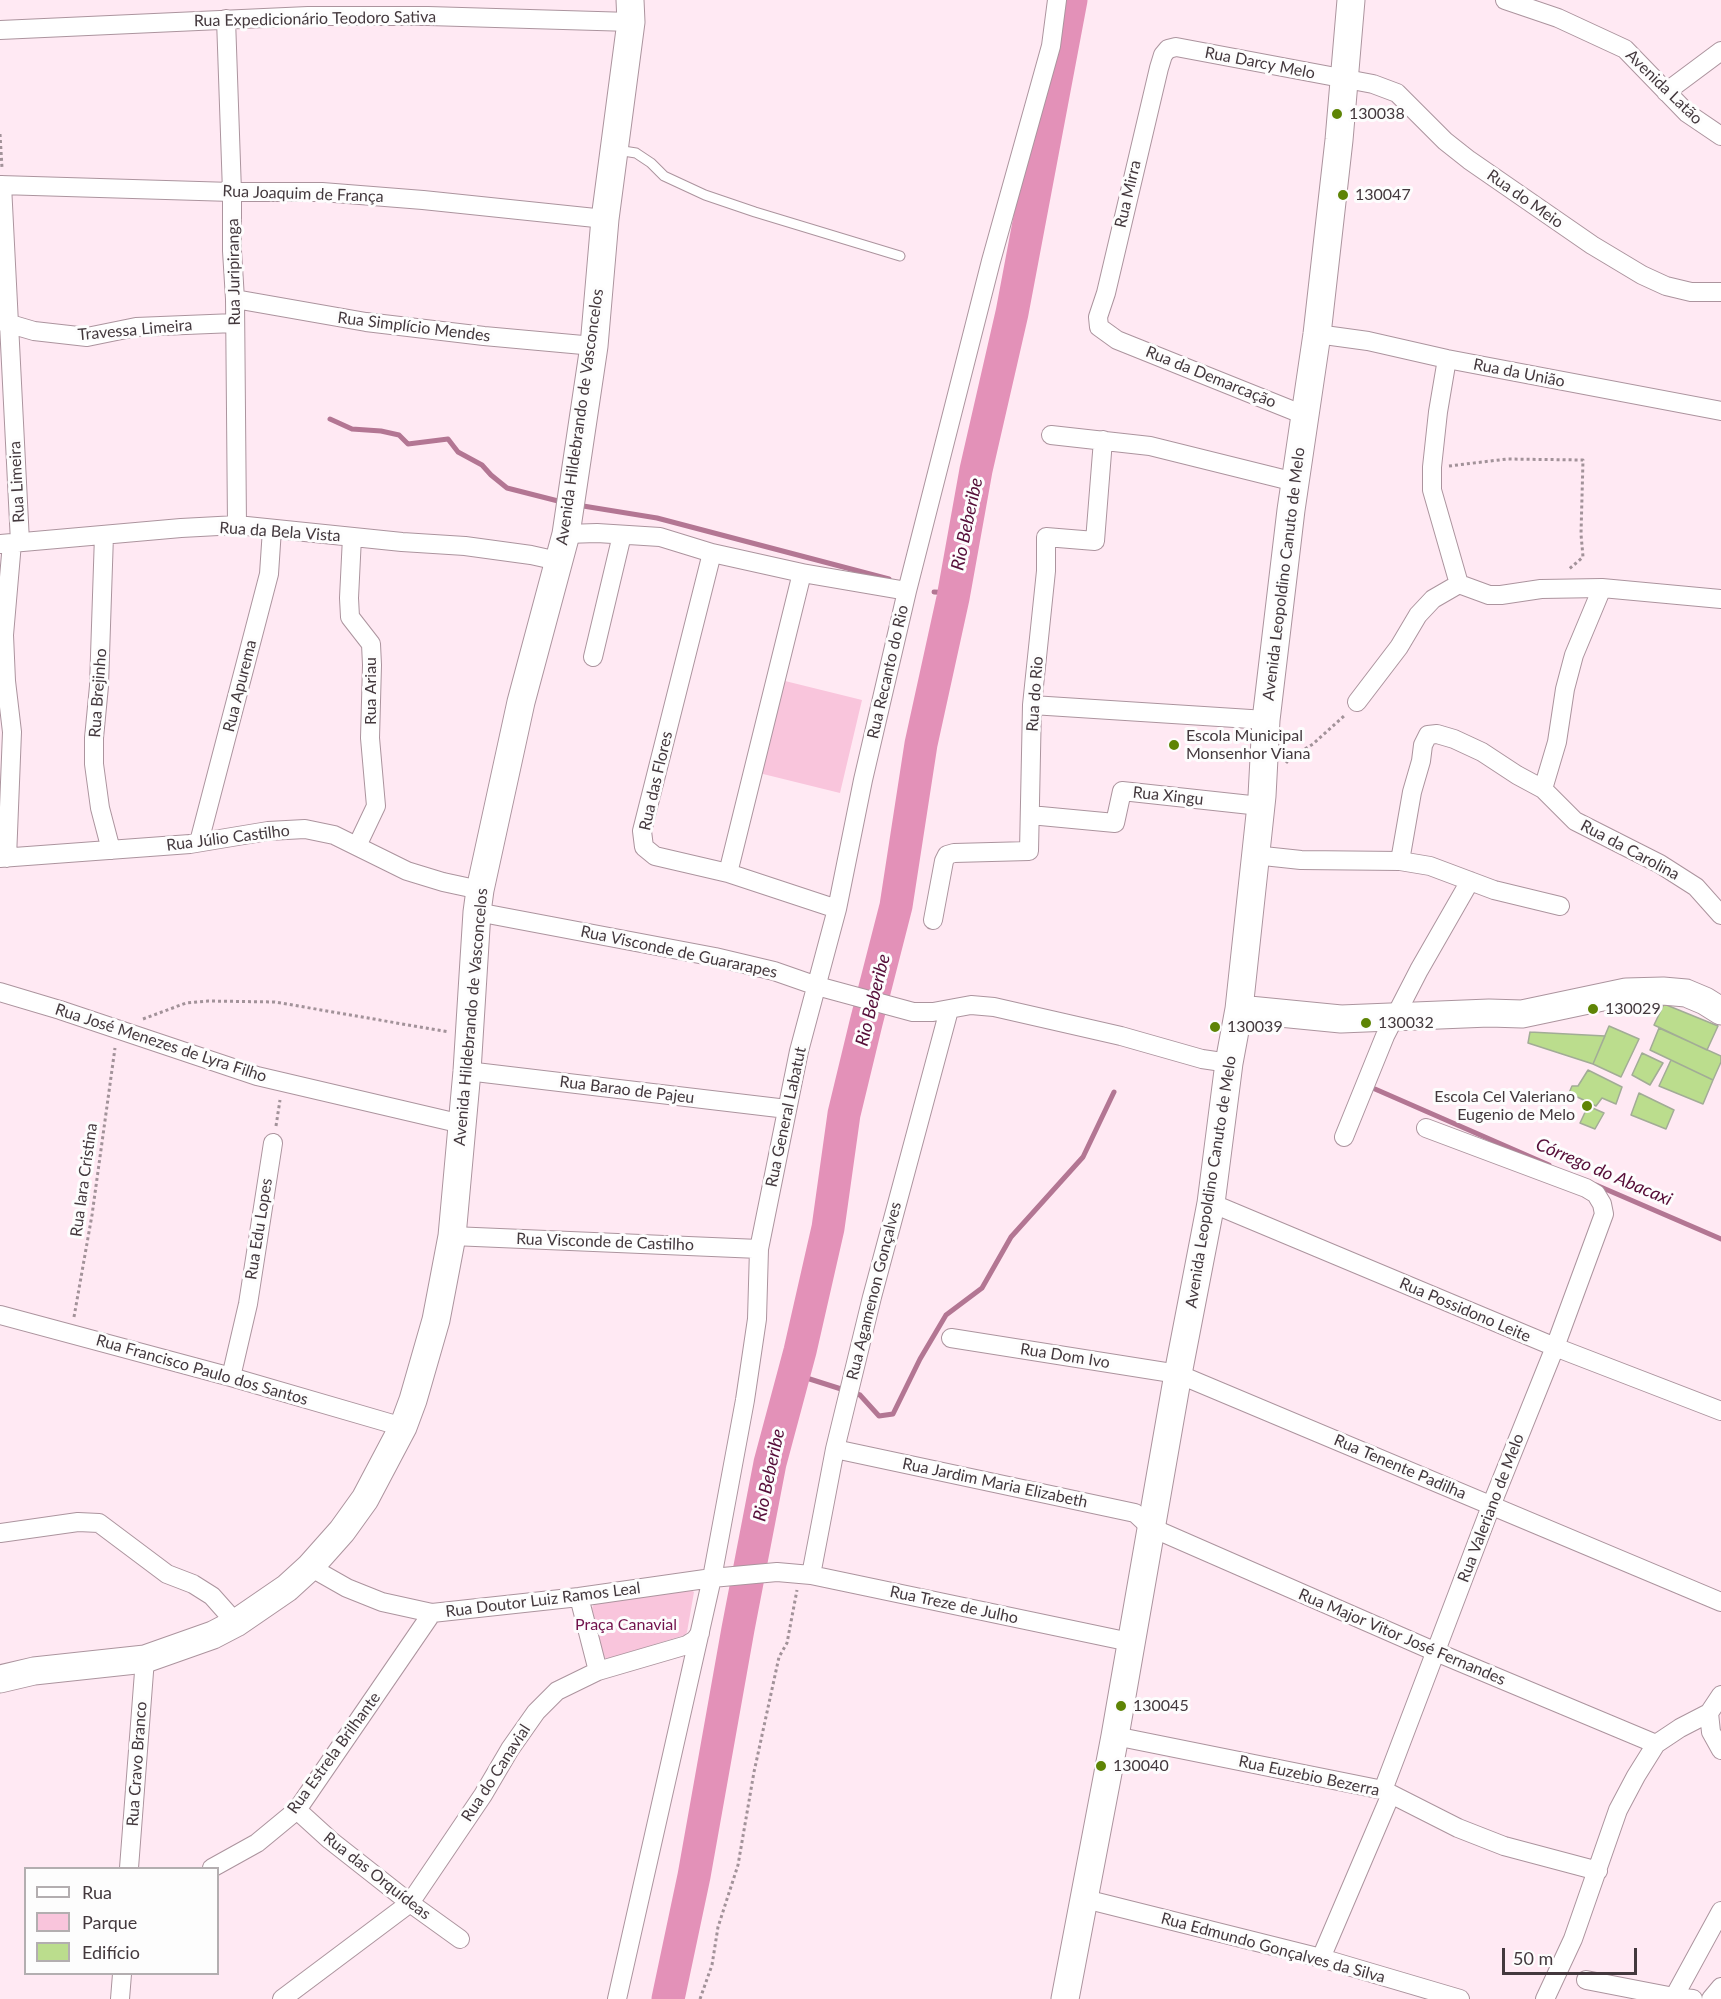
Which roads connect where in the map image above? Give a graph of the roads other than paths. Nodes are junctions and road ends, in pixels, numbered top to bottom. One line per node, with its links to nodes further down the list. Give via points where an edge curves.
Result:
1 (1058, 0): 42 (street, via 1051,46 991,261)
2 (1351, 0): 9 (street, Avenida Leopoldino Canuto de Melo)
3 (1505, 0): 10 (street, Avenida Latão, via 1558,18 1625,49)
4 (630, 11): 5 (street, Rua Expedicionário Teodoro Sativa); 12 (street, Avenida Hildebrando de Vasconcelos)
5 (226, 19): 6 (street, Rua Expedicionário Teodoro Sativa); 14 (street, Rua Juripiranga)
6 (0, 30)
7 (1176, 47): 9 (street, Rua Darcy Melo); 22 (street, Rua Mirra, via 1163,56 1159,68 1098,317 1099,327)
8 (1721, 51): 10 (street)
9 (1345, 80): 17 (street, Rua do Meio, via 1397,93 1469,160 1642,275 1691,292); 21 (street, Avenida Leopoldino Canuto de Melo)
10 (1666, 92): 11 (street, Avenida Latão, via 1687,113)
11 (1721, 136)
12 (614, 150): 15 (street, Avenida Hildebrando de Vasconcelos); 16 (lane, via 636,153 664,176 705,195)
13 (1, 185): 14 (street, Rua Joaquim de França); 19 (street, Rua Limeira)
14 (232, 192): 15 (street, Rua Joaquim de França, via 322,192); 18 (street, Rua Juripiranga)
15 (606, 219): 23 (street, Avenida Hildebrando de Vasconcelos)
16 (900, 256)
17 (1721, 292)
18 (235, 299): 20 (street, Rua Juripiranga); 23 (street, Rua Simplício Mendes, via 366,322)
19 (5, 323): 20 (street, Travessa Limeira, via 34,331 87,337 136,327); 36 (street, Rua Limeira)
20 (235, 323): 31 (street, Rua Juripiranga)
21 (1317, 334): 24 (street, Rua da União); 26 (street, Avenida Leopoldino Canuto de Melo)
22 (1117, 339): 26 (street, Rua da Demarcação)
23 (594, 346): 30 (street, Avenida Hildebrando de Vasconcelos)
24 (1447, 359): 25 (street, Rua da União); 40 (street, via 1432,490)
25 (1721, 411)
26 (1304, 416): 29 (street, Avenida Leopoldino Canuto de Melo)
27 (1051, 435): 28 (street)
28 (1103, 440): 29 (street, via 1150,446); 46 (street, Rua do Rio, via 1095,541 1046,537 1047,571)
29 (1295, 482): 47 (street, Avenida Leopoldino Canuto de Melo)
30 (568, 514): 34 (street, Rua Recanto do Rio); 38 (street, Avenida Hildebrando de Vasconcelos)
31 (237, 525): 32 (street, Rua da Bela Vista); 33 (street, Rua da Bela Vista)
32 (272, 529): 35 (street, Rua da Bela Vista); 51 (street, Rua Apurema, via 269,574)
33 (104, 535): 36 (street, Rua da Bela Vista); 53 (street, Rua Brejinho, via 94,764)
34 (622, 535): 37 (street, Rua Recanto do Rio, via 660,537); 44 (street)
35 (352, 537): 38 (street, Rua da Bela Vista, via 465,546); 52 (street, Rua Ariau, via 350,616 371,644 370,738 376,806)
36 (11, 543): 55 (street, Rua Limeira, via 4,635 12,732)
37 (712, 553): 39 (street, Rua Recanto do Rio); 57 (street, Rua das Flores, via 642,839 644,847 655,856)
38 (558, 561): 59 (street, Avenida Hildebrando de Vasconcelos, via 521,702)
39 (802, 573): 42 (street, Rua Recanto do Rio); 57 (street)
40 (1459, 584): 41 (street, via 1489,595); 45 (street, via 1433,599 1418,615)
41 (1602, 588): 43 (street); 48 (street, via 1574,655 1557,742)
42 (907, 591): 61 (street, Rua Recanto do Rio)
43 (1721, 599)
44 (594, 657)
45 (1357, 702)
46 (1032, 705): 47 (street); 50 (street, Rua do Rio)
47 (1266, 720): 49 (street, Avenida Leopoldino Canuto de Melo)
48 (1543, 789): 56 (street, Rua da Carolina, via 1482,752 1454,739 1428,735 1412,792); 62 (street, Rua da Carolina, via 1575,821 1696,887)
49 (1260, 806): 50 (street, Rua Xingu, via 1122,791 1115,822); 54 (street, Avenida Leopoldino Canuto de Melo)
50 (1030, 815): 63 (street, Rua do Rio, via 1029,851 947,855)
51 (199, 842): 52 (street, Rua Júlio Castilho, via 305,829 334,835); 53 (street, Rua Júlio Castilho)
52 (357, 846): 59 (street, Rua Júlio Castilho)
53 (111, 850): 55 (street, Rua Júlio Castilho)
54 (1254, 855): 56 (street, via 1301,860); 66 (street, Avenida Leopoldino Canuto de Melo)
55 (3, 858)
56 (1400, 861): 58 (street, via 1430,866)
57 (728, 873): 61 (street, Rua das Flores)
58 (1470, 881): 60 (street); 69 (street)
59 (478, 901): 64 (street, Rua Visconde de Guararapes, via 788,975); 71 (street, Avenida Hildebrando de Vasconcelos)
60 (1560, 906)
61 (837, 909): 64 (street, Rua Recanto do Rio)
62 (1721, 915)
63 (933, 920)
64 (817, 986): 67 (street, Rua Visconde de Guararapes, via 913,1012); 72 (street, Rua General Labatut)
65 (0, 992): 73 (street, Rua José Menezes de Lyra Filho, via 257,1076)
66 (1239, 1009): 69 (street, via 1341,1019); 70 (street, Avenida Leopoldino Canuto de Melo)
67 (949, 1010): 70 (street, Rua Visconde de Guararapes, via 971,1005 994,1007); 87 (street, Rua Agamenon Gonçalves)
68 (1721, 1011): 69 (street, via 1686,993 1663,991 1626,992 1522,1014)
69 (1396, 1017): 75 (street)
70 (1229, 1063): 77 (street, Avenida Leopoldino Canuto de Melo)
71 (467, 1071): 72 (street, Rua Barao de Pajeu); 73 (street, Avenida Hildebrando de Vasconcelos)
72 (787, 1109): 79 (street, Rua General Labatut)
73 (462, 1124): 78 (street, Avenida Hildebrando de Vasconcelos)
74 (1426, 1128): 82 (street, Rua Valeriano de Melo, via 1586,1188 1602,1204 1604,1215)
75 (1344, 1137)
76 (273, 1143): 84 (street, Rua Edu Lopes, via 248,1304)
77 (1211, 1203): 82 (street, Rua Possidono Leite); 83 (street, Avenida Leopoldino Canuto de Melo)
78 (452, 1236): 79 (street, Rua Visconde de Castilho); 86 (street, Avenida Hildebrando de Vasconcelos, via 436,1320)
79 (759, 1249): 94 (street, Rua General Labatut, via 757,1319)
80 (0, 1315): 84 (street, Rua Francisco Paulo dos Santos)
81 (951, 1338): 83 (street, Rua Dom Ivo)
82 (1555, 1347): 85 (street, Rua Possidono Leite); 88 (street, Rua Valeriano de Melo)
83 (1178, 1374): 88 (street, Rua Tenente Padilha); 89 (street, Avenida Leopoldino Canuto de Melo)
84 (231, 1377): 86 (street, Rua Francisco Paulo dos Santos)
85 (1721, 1411)
86 (403, 1427): 91 (street, Avenida Hildebrando de Vasconcelos, via 365,1499)
87 (835, 1449): 89 (street, Rua Jardim Maria Elizabeth, via 1135,1513); 93 (street, Rua Agamenon Gonçalves)
88 (1491, 1506): 96 (street, Rua Tenente Padilha); 101 (street, Rua Valeriano de Melo)
89 (1150, 1527): 100 (street, Avenida Leopoldino Canuto de Melo); 101 (street, Rua Major Vitor José Fernandes)
90 (0, 1533): 98 (street, via 78,1522 99,1523 167,1574 212,1596)
91 (310, 1567): 97 (street, Rua Doutor Luiz Ramos Leal, via 382,1602); 98 (street, Avenida Hildebrando de Vasconcelos)
92 (777, 1572): 93 (street, Rua Treze de Julho); 94 (street, Rua Doutor Luiz Ramos Leal)
93 (806, 1574): 100 (street, Rua Treze de Julho)
94 (712, 1578): 95 (street, Rua Doutor Luiz Ramos Leal); 99 (street)
95 (579, 1597): 97 (street, Rua Doutor Luiz Ramos Leal); 103 (street)
96 (1721, 1602)
97 (432, 1613): 111 (street, Rua Estrela Brilhante)
98 (236, 1623): 102 (street, Avenida Hildebrando de Vasconcelos)
99 (700, 1633): 103 (street, Rua do Canavial, via 687,1645); 126 (street)
100 (1131, 1642): 107 (street, Avenida Leopoldino Canuto de Melo)
101 (1436, 1652): 108 (street, Rua Major Vitor José Fernandes); 110 (street, Rua Valeriano de Melo)
102 (145, 1659): 104 (street, Avenida Hildebrando de Vasconcelos, via 34,1671); 112 (street, Rua Cravo Branco)
103 (598, 1671): 116 (street, Rua do Canavial, via 557,1691 536,1712)
104 (0, 1679)
105 (1721, 1695): 106 (street)
106 (1709, 1713): 108 (street); 109 (street, via 1711,1732)
107 (1115, 1736): 110 (street, Rua Euzebio Bezerra); 115 (street, Avenida Leopoldino Canuto de Melo)
108 (1656, 1744): 114 (street, via 1618,1810)
109 (1721, 1750)
110 (1387, 1792): 114 (street, Rua Euzebio Bezerra, via 1504,1846); 119 (street, Rua Valeriano de Melo)
111 (297, 1810): 113 (street, Rua Estrela Brilhante, via 257,1843); 116 (street, Rua das Orquídeas)
112 (129, 1867)
113 (215, 1867)
114 (1598, 1871): 129 (street)
115 (1084, 1899): 119 (street, Rua Edmundo Gonçalves da Silva); 127 (street, Avenida Leopoldino Canuto de Melo)
116 (410, 1903): 118 (street, Rua das Orquídeas); 125 (street, Rua do Canavial)
117 (1721, 1911): 123 (street)
118 (460, 1939)
119 (1321, 1958): 128 (street, Rua Edmundo Gonçalves da Silva)
120 (122, 1975): 124 (street)
121 (1586, 1980): 123 (street)
122 (1721, 1988): 131 (street)
123 (1674, 1997): 130 (street)
124 (120, 1999)
125 (282, 1999)
126 (617, 1999)
127 (1065, 1999)
128 (1460, 1999)
129 (1545, 1999)
130 (1693, 1999)
131 (1711, 1999)

